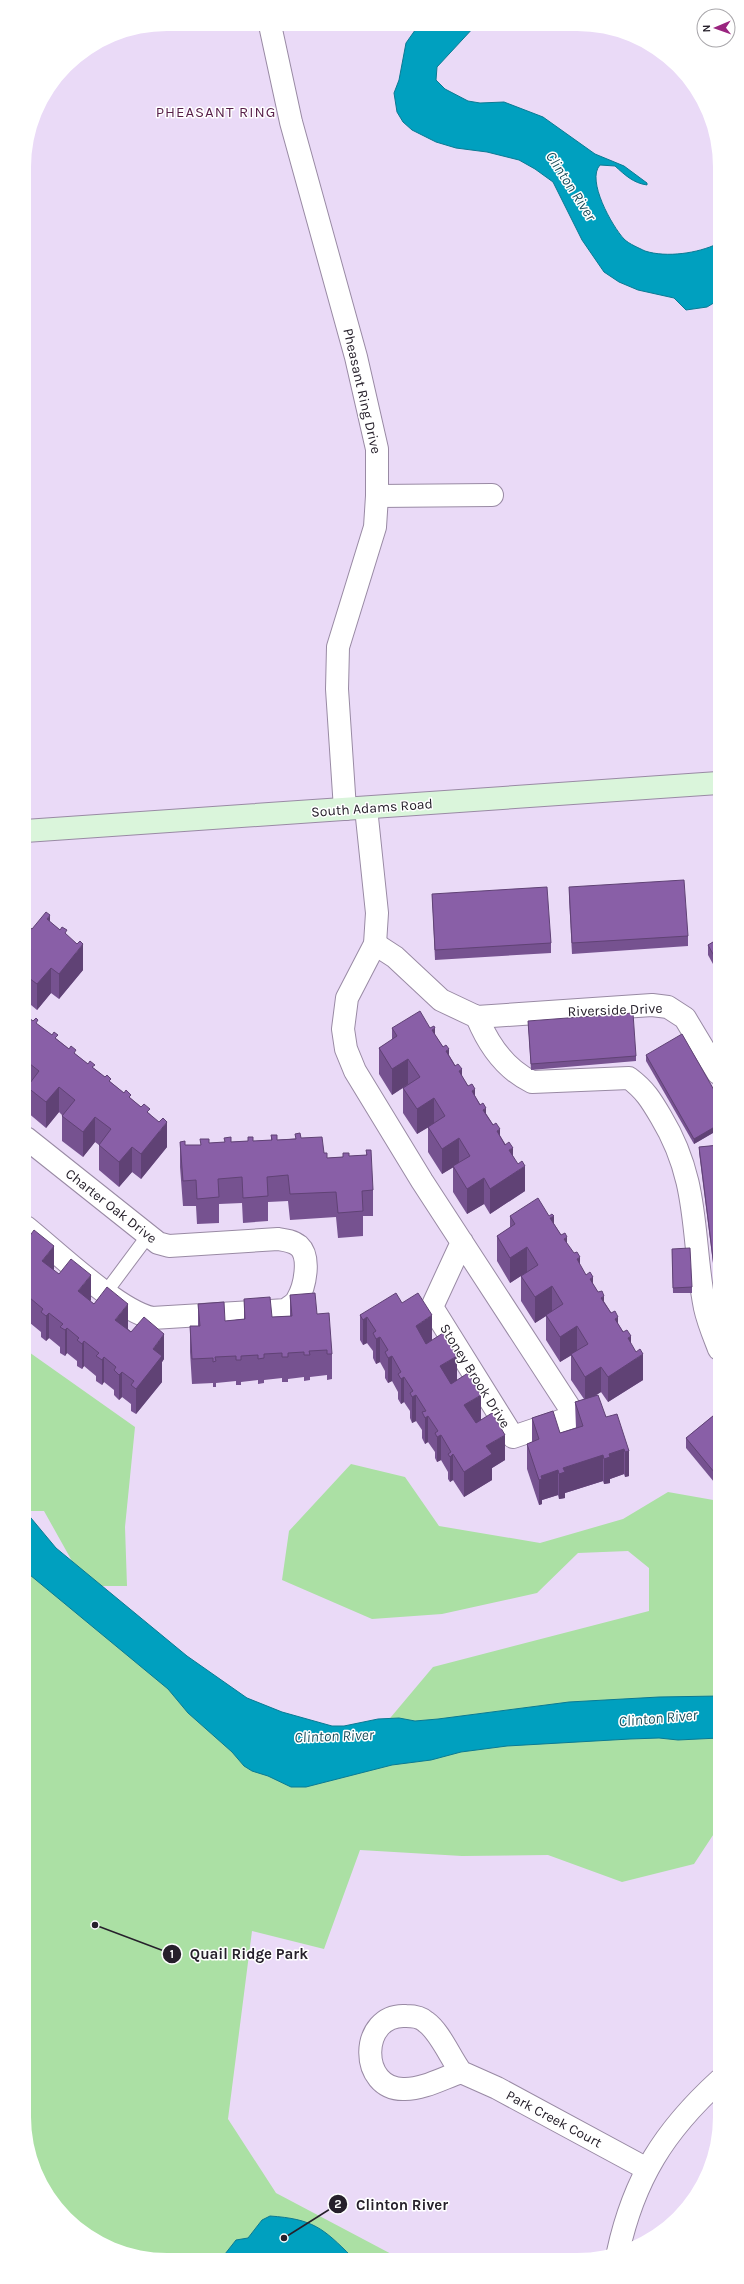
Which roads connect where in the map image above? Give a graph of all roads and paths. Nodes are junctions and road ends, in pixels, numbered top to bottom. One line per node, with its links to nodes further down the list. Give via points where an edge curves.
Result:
1 (271, 31): 3 (street, Pheasant Ring Drive, via 291,122 354,349 376,442)
2 (492, 494): 3 (street)
3 (377, 496): 5 (street, Pheasant Ring Drive, via 374,527 338,646 336,689)
4 (713, 783): 5 (main road, South Adams Road)
5 (356, 809): 6 (main road, South Adams Road); 7 (street, Stoney Brook Drive, via 377,913)
6 (31, 831)
7 (375, 944): 8 (street, Riverside Drive, via 395,957 441,1000); 13 (street, Stoney Brook Drive, via 347,998 343,1029 346,1049 355,1071)
8 (478, 1017): 9 (street, Riverside Drive, via 652,1005 668,1007 685,1018); 15 (street, via 492,1047 518,1076 532,1082 629,1078 645,1090 670,1133 685,1166 694,1209 705,1309)
9 (713, 1065)
10 (31, 1142): 12 (street, Charter Oak Drive)
11 (31, 1231): 14 (street, Charter Oak Drive)
12 (147, 1237): 14 (lane); 14 (street, Charter Oak Drive, via 169,1246 278,1239 291,1241 299,1246 304,1255 305,1271 297,1301 286,1310 152,1318 140,1315)
13 (462, 1242): 13 (street, Stoney Brook Drive, via 493,1289 575,1416 513,1437 432,1307)
14 (106, 1292)
15 (713, 1332)
16 (461, 2072): 18 (street, Park Creek Court, via 498,2088)
17 (713, 2087): 18 (street, via 664,2140)
18 (647, 2169): 19 (street, via 624,2225)
19 (619, 2246)

